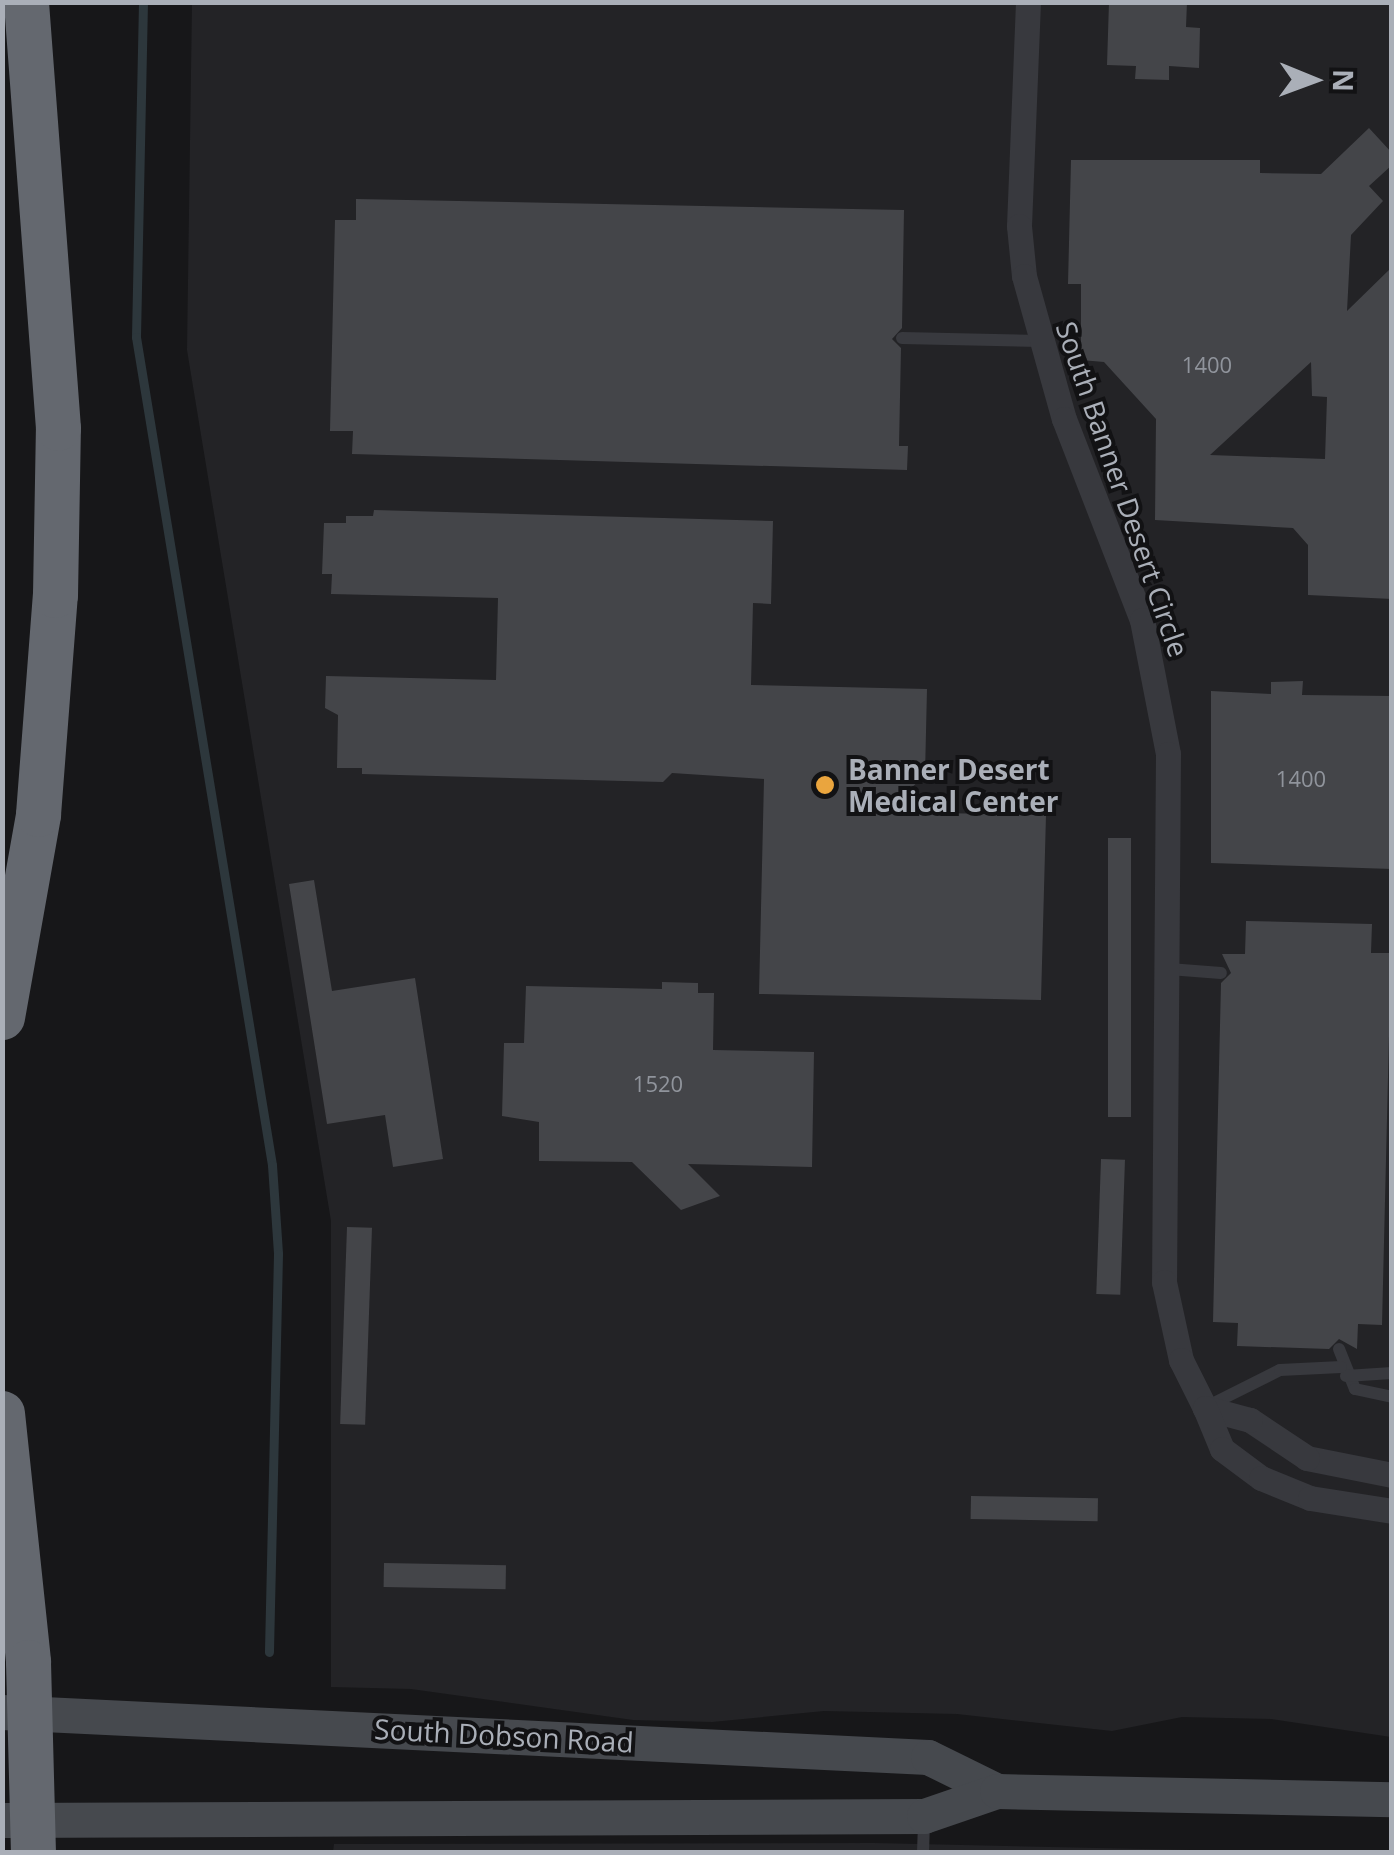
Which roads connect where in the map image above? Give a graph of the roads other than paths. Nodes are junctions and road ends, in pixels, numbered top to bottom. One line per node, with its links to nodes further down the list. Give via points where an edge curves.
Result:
1 (26, 2): 7 (highway, via 58,428 55,576 38,814)
2 (1028, 2): 4 (street, South Banner Desert Circle, via 1019,226)
3 (902, 338): 4 (lane)
4 (1040, 341): 5 (street, South Banner Desert Circle, via 1142,620 1158,685 1170,805)
5 (1168, 969): 6 (lane); 12 (street, South Banner Desert Circle, via 1164,1282 1182,1360)
6 (1221, 973)
7 (2, 1017)
8 (1339, 1349): 9 (lane)
9 (1344, 1371): 10 (lane); 11 (lane, via 1355,1389); 12 (lane, via 1280,1370)
10 (1392, 1373)
11 (1392, 1397)
12 (1205, 1408): 14 (street, via 1250,1420 1307,1458); 15 (street, South Banner Desert Circle, via 1222,1449 1261,1478 1310,1498)
13 (2, 1413): 16 (highway, via 17,1554)
14 (1392, 1475)
15 (1392, 1511)
16 (17, 1713): 17 (main road, South Dobson Road, via 928,1757); 20 (highway)
17 (996, 1792): 18 (main road, South Dobson Road); 19 (main road, South Dobson Road)
18 (1392, 1800)
19 (924, 1816): 20 (main road, South Dobson Road); 21 (lane)
20 (23, 1831)
21 (923, 1852)

